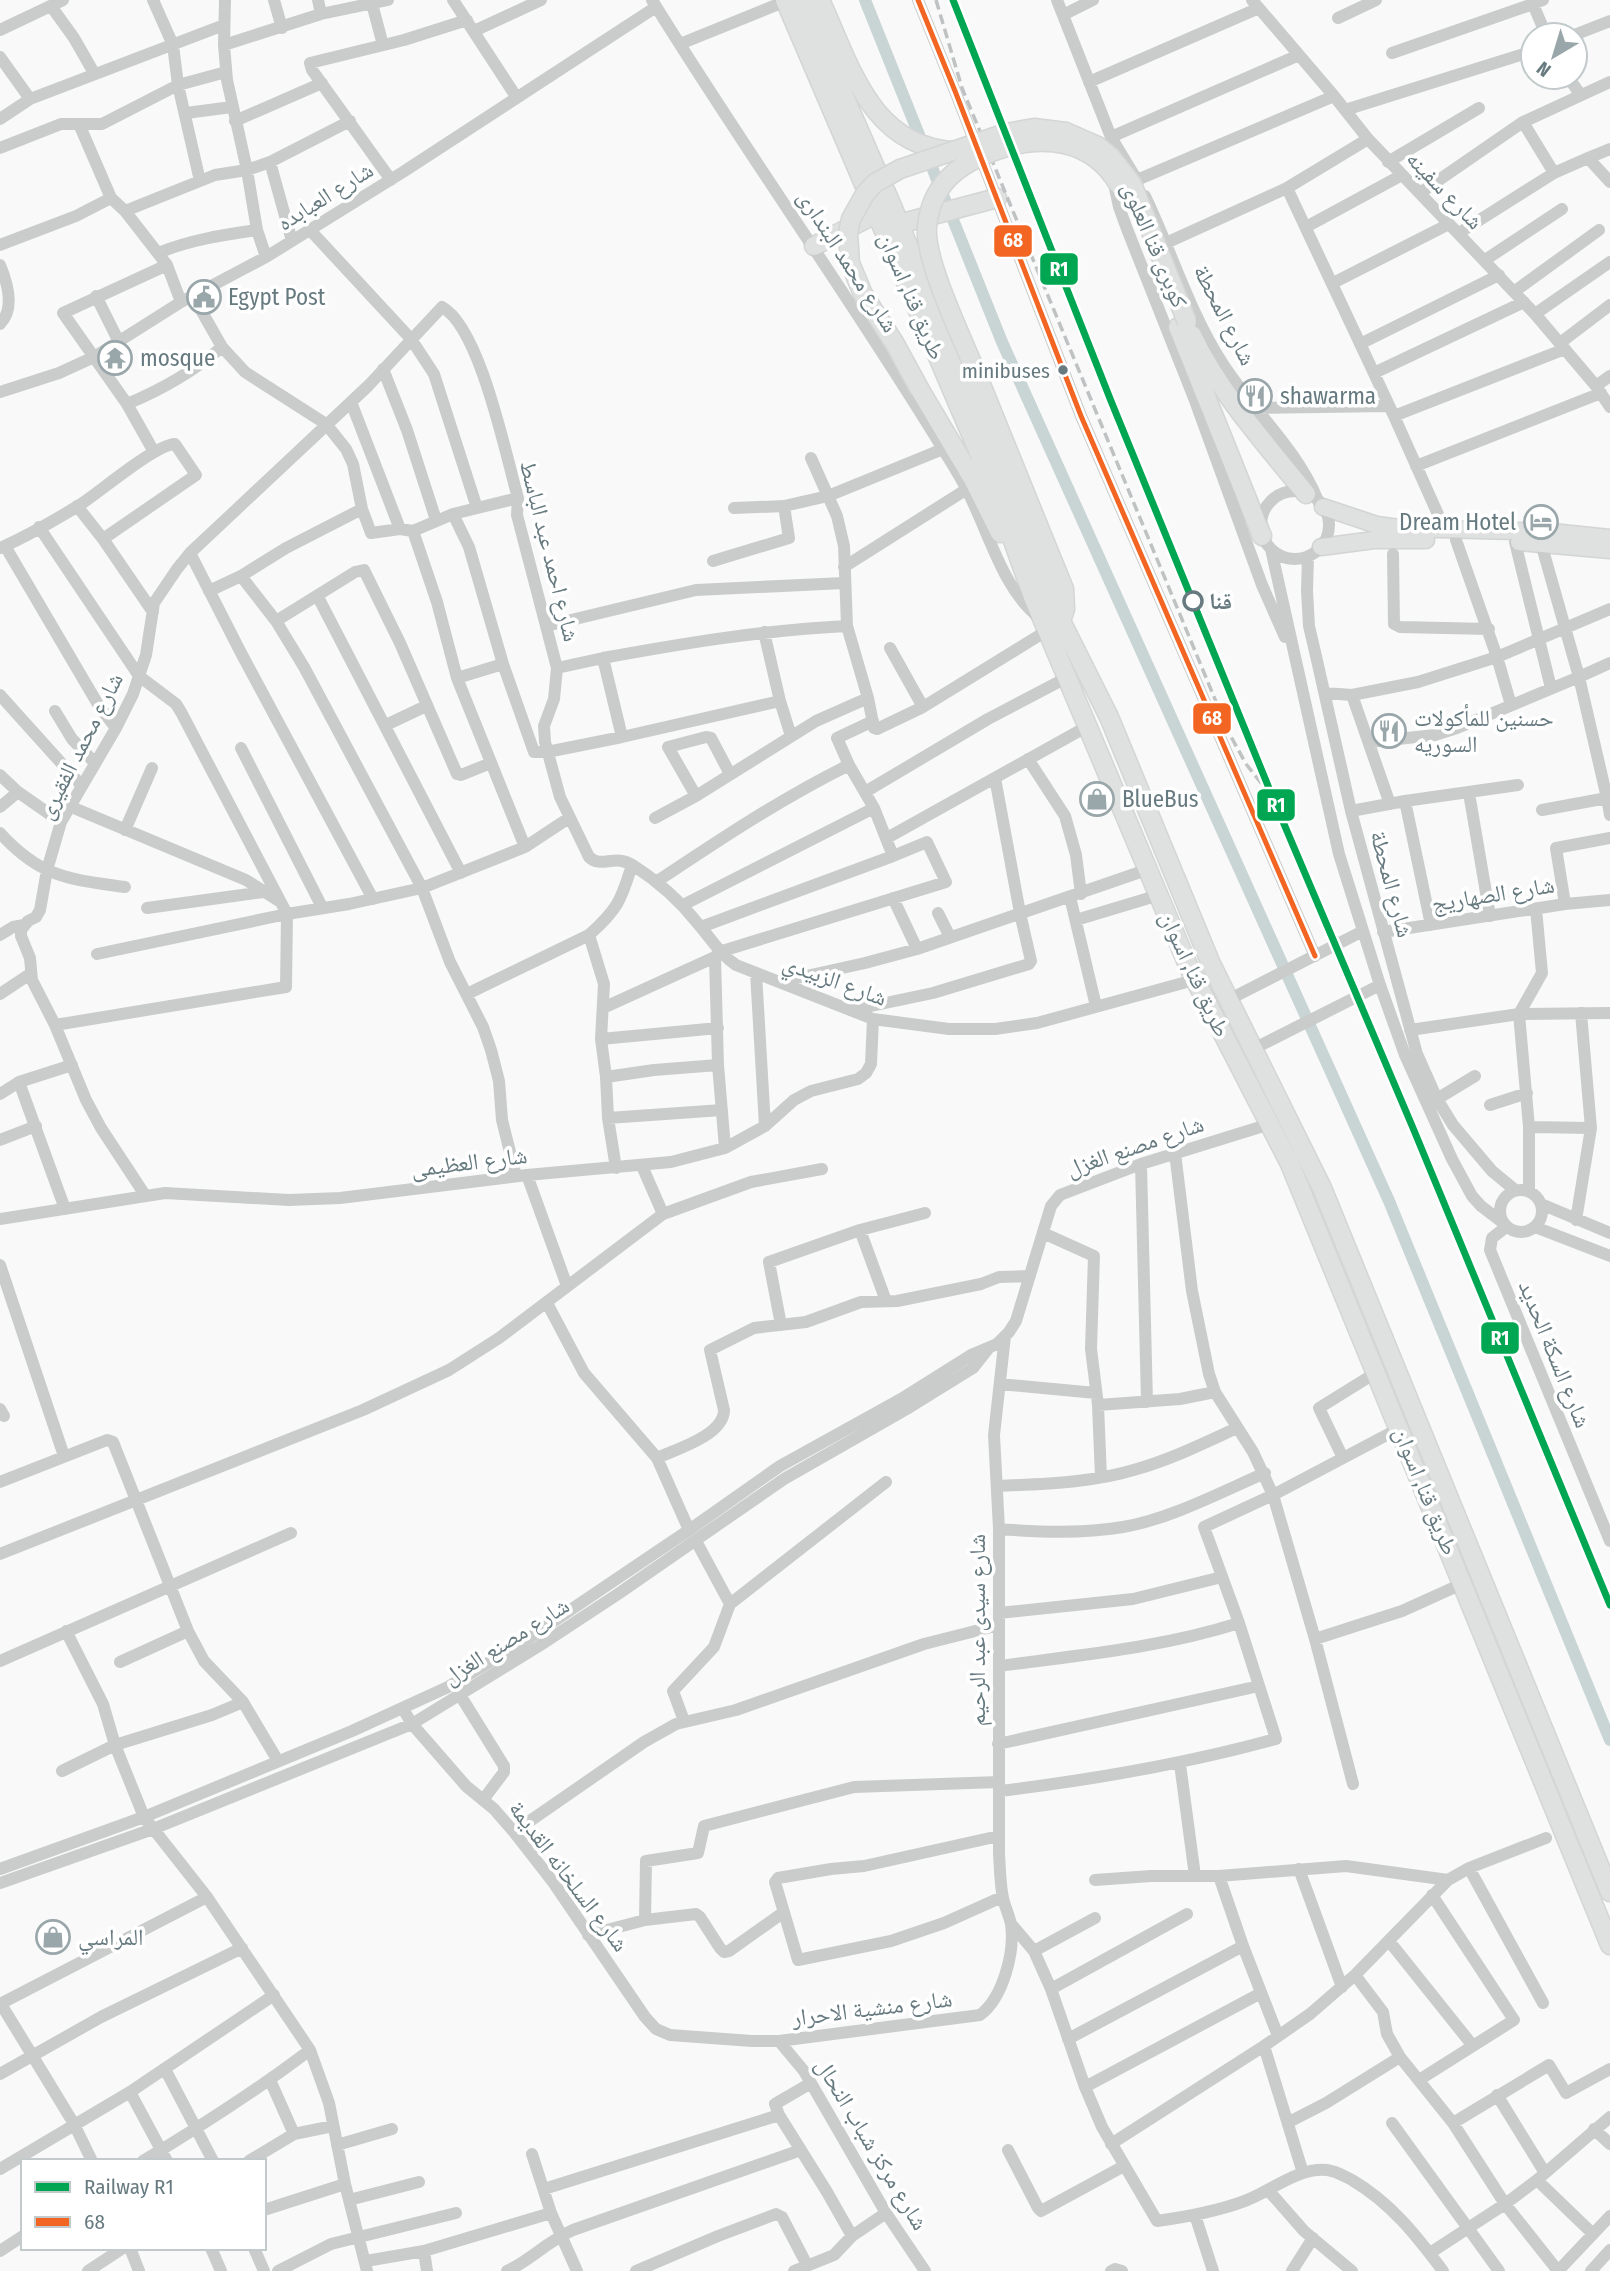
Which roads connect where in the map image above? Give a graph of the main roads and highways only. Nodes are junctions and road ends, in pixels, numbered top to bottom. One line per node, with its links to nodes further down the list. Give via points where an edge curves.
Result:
1 (791, 0): 5 (highway, طريق قنا, اسوان)
2 (820, 0): 3 (highway, via 862,92 877,114 906,139 929,148)
3 (954, 150): 8 (highway, كوبرى قنا العلوى, bridge, via 1034,128 1066,132 1098,146 1132,184); 15 (highway, كوبرى قنا العلوى, bridge, via 875,183 857,205 848,233 850,263)
4 (990, 200): 6 (highway)
5 (884, 210): 6 (highway, طريق قنا, اسوان); 7 (highway); 15 (highway, طريق قنا, اسوان, via 999,498)
6 (900, 225): 16 (highway, طريق قنا, اسوان)
7 (814, 246)
8 (1182, 325): 9 (highway, كوبرى قنا العلوى, via 1220,383); 12 (highway, كوبرى قنا العلوى); 16 (highway, كوبرى قنا العلوى, bridge, via 1121,189 1108,170 1088,155 1063,143 1022,143 973,159 941,187 929,214 930,253 1064,589 1065,609)
9 (1316, 501): 10 (main road, via 1377,525)
10 (1450, 535): 11 (main road, via 1552,532); 13 (main road); 14 (main road, via 1374,540)
11 (1610, 538)
12 (1267, 542)
13 (1610, 550)
14 (1315, 552)
15 (1024, 573): 16 (highway, طريق قنا, اسوان)
16 (1051, 624): 17 (highway, طريق قنا, اسوان, via 1109,717 1228,1000 1322,1188); 18 (highway, طريق قنا, اسوان, via 1068,677 1194,980 1290,1164)
17 (1610, 1892)
18 (1610, 1945)

